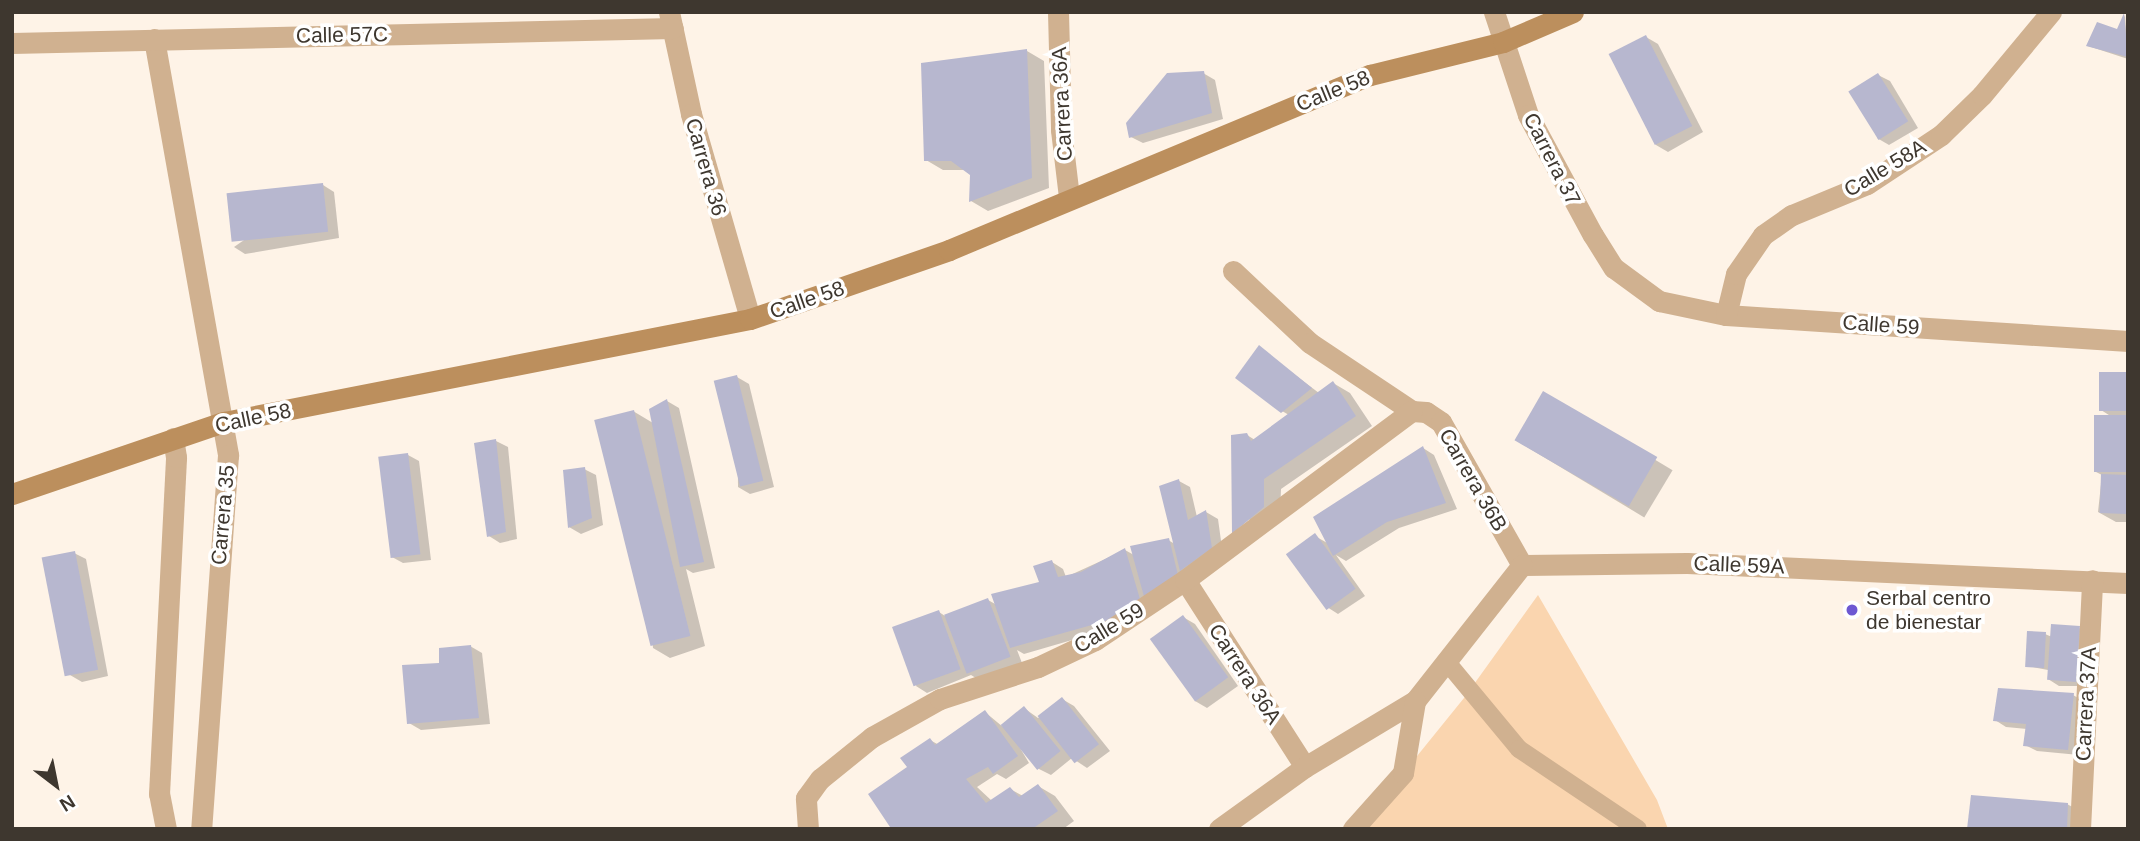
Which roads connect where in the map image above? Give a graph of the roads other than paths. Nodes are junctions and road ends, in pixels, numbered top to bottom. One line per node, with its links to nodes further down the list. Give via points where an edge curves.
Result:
1 (1058, 12): 9 (street, Carrera 36A, via 1060,130)
2 (1494, 12): 7 (street, Carrera 37)
3 (1573, 12): 7 (street, Calle 58)
4 (2051, 12): 12 (street, Calle 58A, via 1982,95 1941,135 1867,184 1792,215 1750,248 1736,274)
5 (671, 20): 6 (street, Calle 57C); 13 (street, Carrera 36, via 691,114)
6 (154, 39): 8 (street, Calle 57C); 16 (street, Carrera 35)
7 (1503, 42): 9 (street, Calle 58, via 1370,75); 11 (street, Carrera 37, via 1528,115 1592,235 1614,268)
8 (12, 43)
9 (1069, 197): 13 (street, Calle 58, via 949,250)
10 (1233, 271): 15 (street, Carrera 36B, via 1310,343)
11 (1639, 288): 12 (street, Calle 59, via 1684,309)
12 (1726, 315): 14 (street, Calle 59)
13 (750, 319): 16 (street, Calle 58)
14 (2128, 341)
15 (1412, 411): 19 (street, Carrera 36B, via 1426,412 1441,422); 20 (street, Calle 59)
16 (224, 422): 17 (street, Calle 58); 28 (street, Carrera 35, via 228,455)
17 (173, 438): 18 (street, Calle 58); 27 (street, via 176,457 159,794)
18 (12, 494)
19 (1522, 565): 21 (street, Calle 59A, via 1687,563); 23 (street)
20 (1185, 580): 25 (street, Carrera 36A); 26 (street, Calle 59, via 1096,640 1038,667 940,699 872,737 820,779 806,799)
21 (2092, 580): 22 (street, Calle 59A); 32 (street, Carrera 37A)
22 (2128, 583)
23 (1446, 661): 24 (street); 31 (lane, via 1519,749)
24 (1415, 701): 25 (street); 30 (street, via 1402,772)
25 (1305, 767): 29 (street)
26 (806, 824)
27 (166, 829)
28 (201, 829)
29 (1219, 829)
30 (1353, 829)
31 (1638, 829)
32 (2080, 829)

